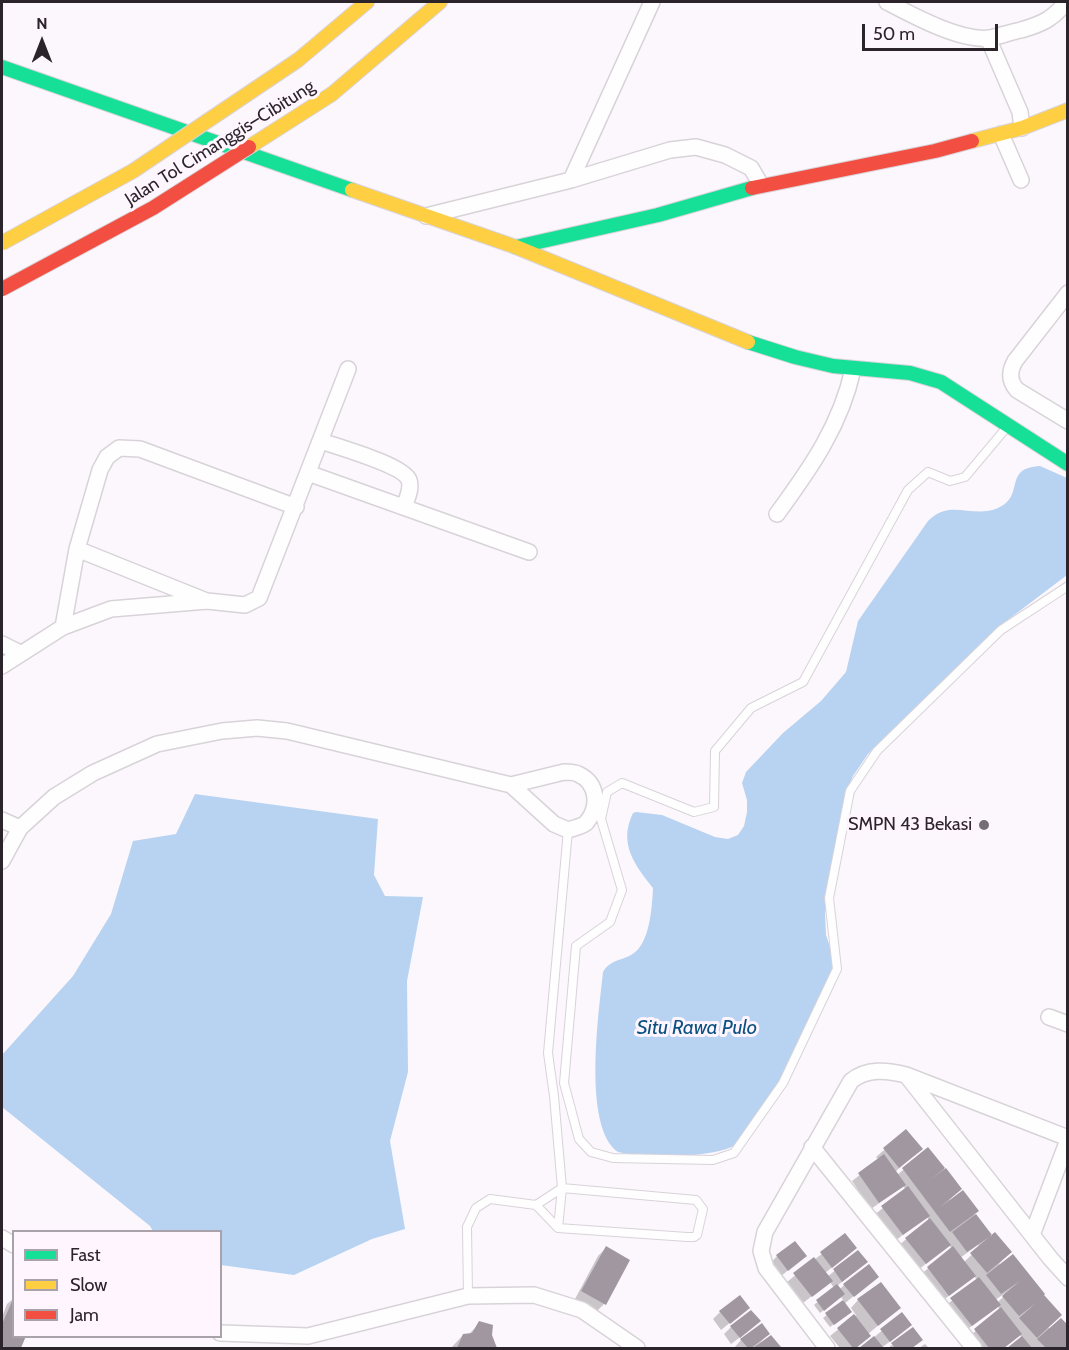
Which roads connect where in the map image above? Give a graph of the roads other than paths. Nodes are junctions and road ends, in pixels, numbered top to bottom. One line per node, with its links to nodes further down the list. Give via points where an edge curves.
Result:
1 (367, 2): 15 (main road, Jalan Tol Cimanggis–Cibitung, bridge, via 298,60 132,171)
2 (440, 2): 17 (main road, Jalan Tol Cimanggis–Cibitung, bridge, via 332,94 153,208)
3 (652, 2): 11 (street)
4 (887, 2): 6 (street, via 930,24)
5 (1066, 2): 6 (street, via 1051,19)
6 (988, 38): 9 (street, via 1020,112)
7 (2, 67): 14 (main road)
8 (1068, 110): 9 (main road)
9 (1022, 128): 10 (main road)
10 (1001, 134): 12 (street); 13 (main road)
11 (571, 180): 13 (street, via 670,150 696,147 725,154 751,168); 14 (street)
12 (1021, 180)
13 (761, 185): 16 (main road, via 658,215)
14 (426, 216): 16 (main road)
15 (2, 243)
16 (516, 247): 20 (main road, via 751,343)
17 (2, 289)
18 (1068, 293): 21 (street, via 1015,361 1010,378 1017,390)
19 (348, 369): 23 (street)
20 (853, 369): 22 (main road, via 910,372 941,382); 28 (street, via 848,393 832,430)
21 (1068, 421)
22 (1008, 426): 24 (main road); 31 (lane, via 965,477 950,481 928,472 908,490 803,682 751,708 715,751 714,807 694,812 622,783 607,792 601,819 622,890 610,922 576,946 564,1083 579,1139 591,1152 613,1158 713,1160 734,1153 783,1083 837,969 829,898 850,791 877,751 1001,630)
23 (321, 441): 25 (street); 27 (street, via 392,466 407,477 410,490)
24 (1068, 464)
25 (308, 473): 26 (street); 27 (street)
26 (296, 507): 29 (street, via 140,449 119,448 107,457 100,470); 32 (street, via 259,598 245,605)
27 (404, 507): 30 (street)
28 (777, 514)
29 (77, 549): 32 (street); 33 (street)
30 (529, 552)
31 (1068, 586)
32 (207, 601): 33 (street, via 111,609)
33 (63, 627): 35 (street)
34 (2, 644): 35 (street)
35 (20, 653): 36 (street)
36 (2, 666)
37 (511, 785): 39 (street, via 287,731 234,730 157,744 93,772 54,797); 40 (street, via 554,824); 40 (street, via 564,772 578,773 589,782 596,796 585,824)
38 (2, 820): 39 (street)
39 (20, 828): 41 (street)
40 (568, 830): 47 (lane, via 548,1053)
41 (2, 861)
42 (1049, 1017): 43 (street)
43 (1068, 1024)
44 (906, 1075): 45 (street); 46 (street, via 890,1071 857,1076); 50 (street)
45 (1068, 1139): 50 (street)
46 (812, 1147): 55 (street, via 765,1232 761,1251 766,1268); 56 (street)
47 (562, 1188): 48 (lane); 49 (lane); 49 (lane, via 696,1200 703,1209 694,1237)
48 (536, 1205): 49 (lane); 52 (lane, via 490,1200 476,1208 467,1227)
49 (558, 1228)
50 (1032, 1235): 51 (street)
51 (1068, 1278)
52 (468, 1296): 53 (street, via 308,1336); 54 (street, via 534,1295 582,1310)
53 (222, 1334)
54 (637, 1348)
55 (827, 1348)
56 (974, 1348)

